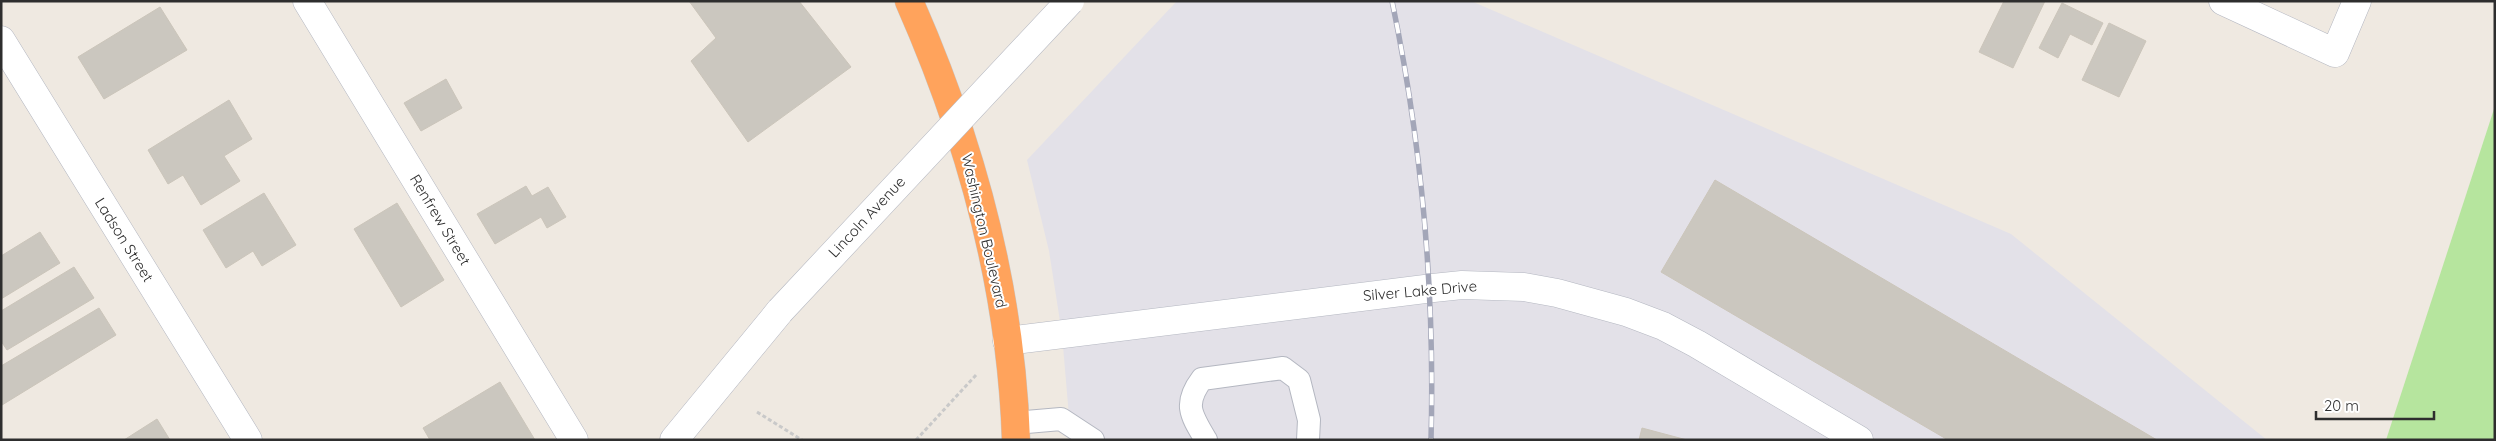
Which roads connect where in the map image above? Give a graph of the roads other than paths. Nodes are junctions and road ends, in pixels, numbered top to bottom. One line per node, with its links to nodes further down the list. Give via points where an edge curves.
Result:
1 (306, 1): 11 (street, Renfrew Street)
2 (909, 1): 7 (highway, Washington Boulevard, via 954,111 976,184 994,262)
3 (1070, 1): 12 (street, Lincoln Avenue, bridge, via 780,311)
4 (2223, 1): 5 (street, via 2335,53)
5 (2357, 1)
6 (1, 40): 10 (street, Ladson Street)
7 (1007, 341): 9 (highway, Washington Boulevard); 16 (street, Silver Lake Drive, via 1462,285 1524,288 1593,301 1662,326)
8 (1309, 430): 14 (lane, via 1298,380 1282,368 1202,379 1192,392 1191,414); 15 (lane)
9 (1015, 431): 13 (lane, via 1062,419)
10 (248, 440)
11 (574, 440)
12 (674, 440)
13 (1093, 440)
14 (1206, 440)
15 (1295, 440)
16 (1859, 440)

